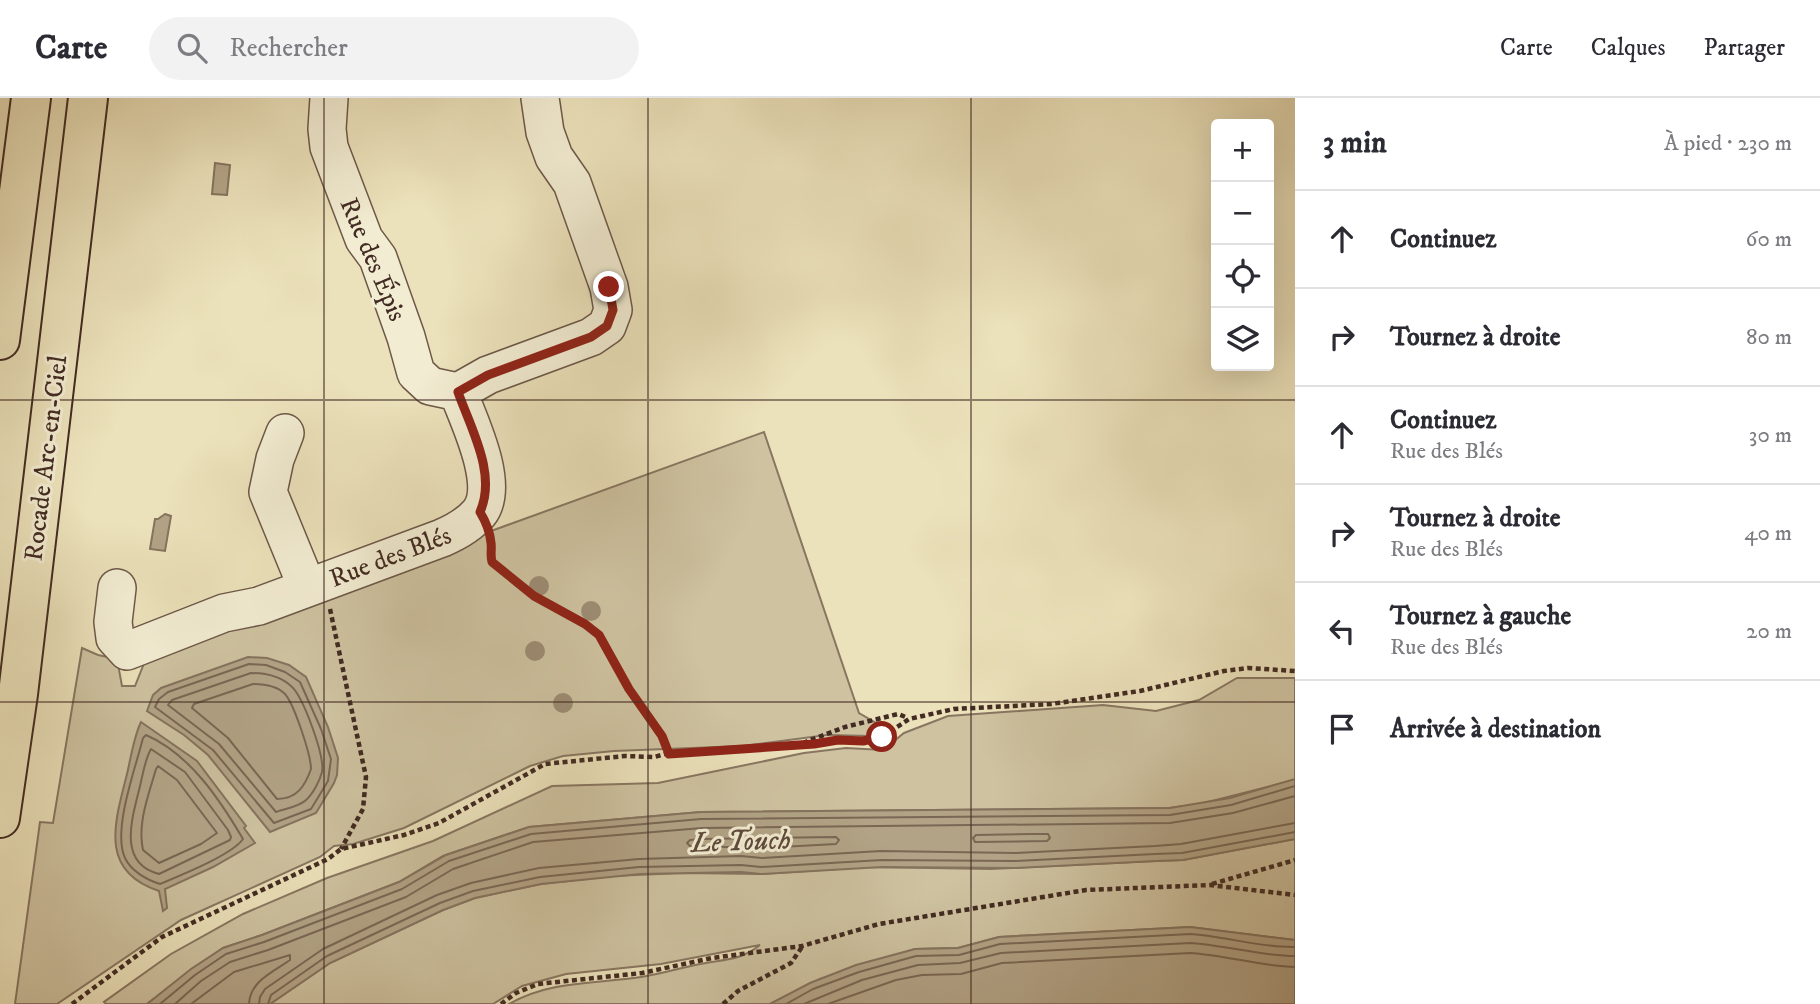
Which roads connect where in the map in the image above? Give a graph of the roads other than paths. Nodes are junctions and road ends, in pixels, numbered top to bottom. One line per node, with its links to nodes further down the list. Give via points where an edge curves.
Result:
1 (31, 98): 5 (highway)
2 (88, 98): 10 (highway, Rocade Arc-en-Ciel)
3 (330, 98): 6 (street, Rue des Épis, via 329,147 364,239 378,258 416,373 430,386)
4 (540, 98): 6 (street, via 545,132 554,157 572,183 613,310 607,326 591,337 488,375)
5 (0, 340)
6 (458, 392): 8 (street, Rue des Blés, via 486,472 480,512 463,528 442,538)
7 (285, 433): 8 (street, Rue des Blés, via 268,492)
8 (314, 584): 9 (street, Rue des Blés, via 127,650 115,638)
9 (117, 587)
10 (0, 818)

